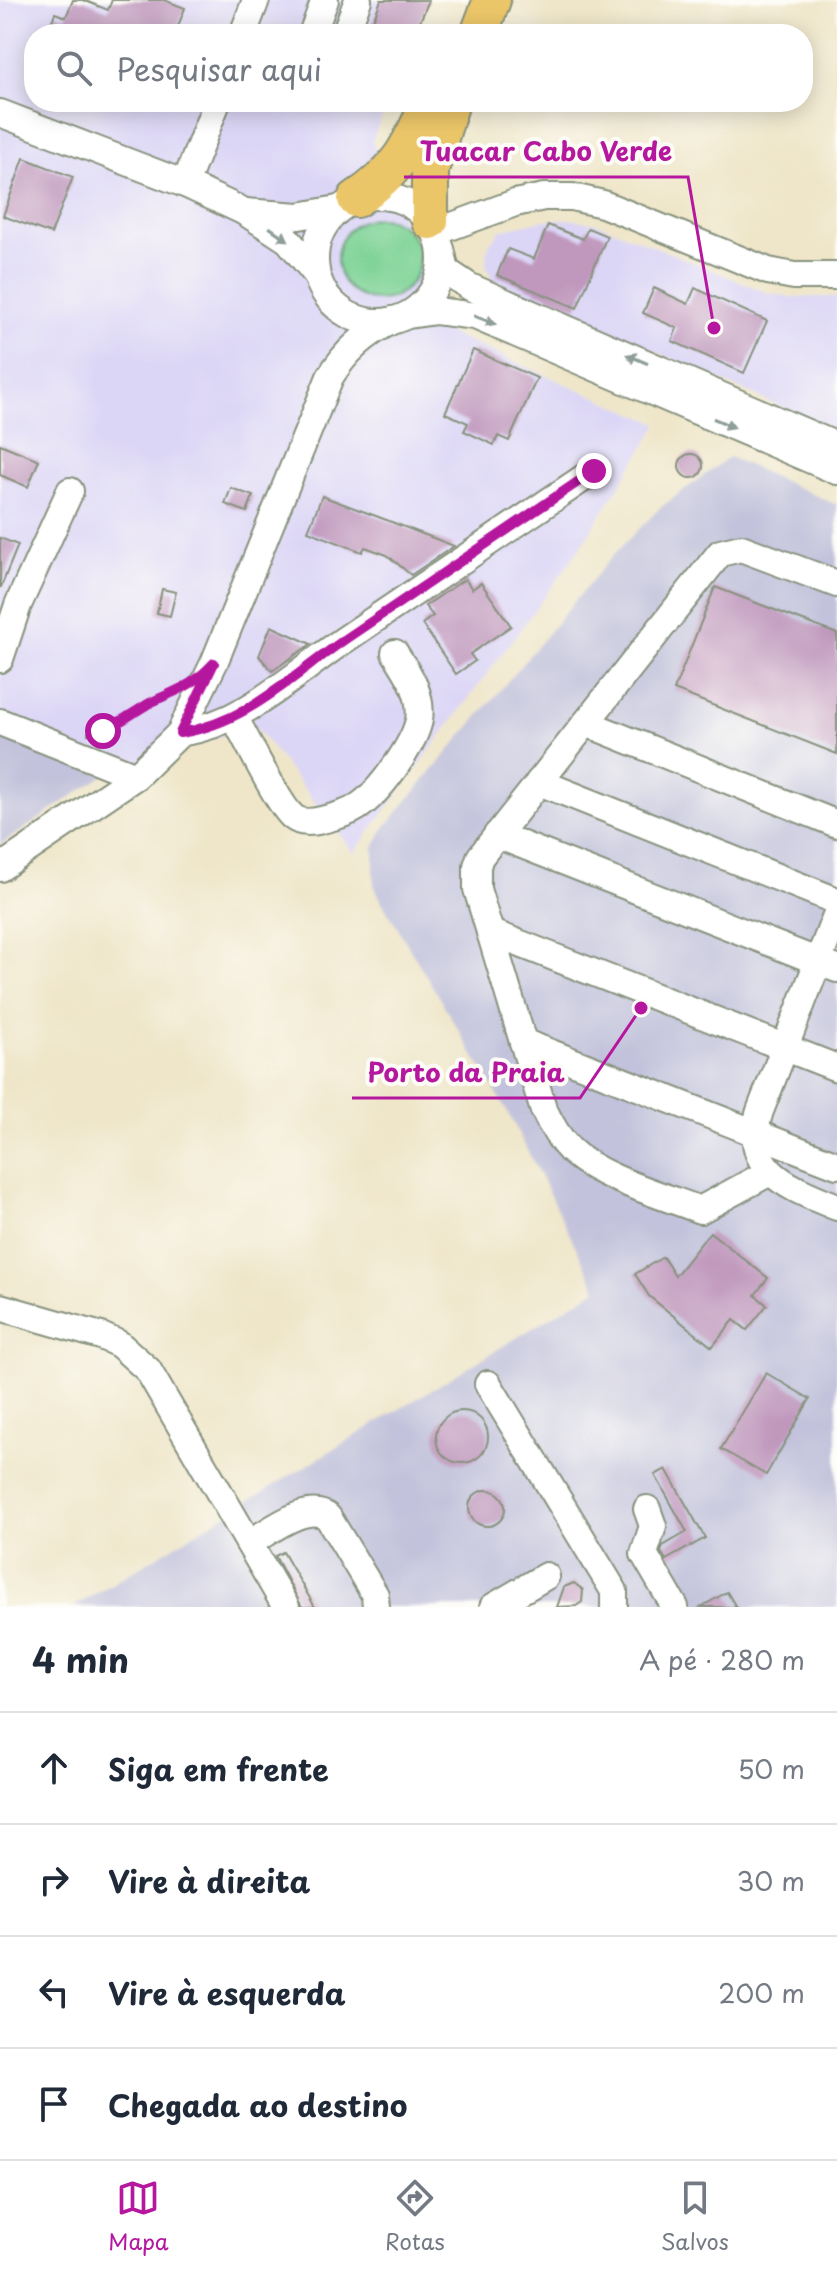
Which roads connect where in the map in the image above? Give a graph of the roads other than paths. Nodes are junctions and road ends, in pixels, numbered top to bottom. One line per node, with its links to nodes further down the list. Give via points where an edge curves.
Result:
1 (256, 0): 6 (street)
2 (325, 0): 7 (street)
3 (358, 0): 8 (street)
4 (470, 0): 9 (highway)
5 (492, 0): 10 (highway)
6 (247, 24)
7 (316, 24)
8 (349, 24)
9 (461, 24)
10 (483, 24)
11 (213, 112): 15 (street)
12 (424, 112): 16 (highway, via 401,161 384,180)
13 (448, 112): 18 (highway, via 430,170)
14 (0, 113): 15 (street)
15 (185, 184): 17 (street)
16 (347, 204): 17 (street, via 299,216); 18 (street, via 376,195 397,198 415,207); 19 (street, via 326,222 318,239)
17 (245, 212): 19 (street, one-way to 19, via 288,240)
18 (436, 234): 20 (street, via 515,203 572,197 603,204 768,271); 22 (street, via 441,268 435,287); 24 (street, one-way to 18, via 470,287 446,271)
19 (316, 274): 21 (street)
20 (837, 276)
21 (331, 301): 22 (street, via 360,319); 23 (street)
22 (401, 317): 23 (street, via 363,337); 26 (street, one-way to 26, via 446,311 475,316)
23 (340, 361): 34 (street)
24 (837, 446)
25 (594, 471): 31 (street)
26 (837, 471)
27 (70, 491): 30 (street, via 18,605)
28 (837, 584): 33 (street, via 741,548 720,553)
29 (395, 653): 31 (street, via 417,691 419,721 410,745 369,800 353,810 314,822 293,817)
30 (0, 659)
31 (234, 717): 34 (street)
32 (0, 722): 35 (street)
33 (586, 723): 36 (street); 37 (street)
34 (180, 733): 35 (street)
35 (136, 776): 39 (street)
36 (539, 782): 38 (street); 40 (street)
37 (837, 824)
38 (497, 835): 42 (street, via 477,866 477,889); 43 (street)
39 (0, 868)
40 (837, 901)
41 (837, 913): 43 (street)
42 (490, 932): 44 (street); 45 (street)
43 (828, 966): 45 (street)
44 (523, 1042): 47 (street); 49 (street, via 549,1121 572,1151 594,1167 700,1210)
45 (785, 1047): 46 (street); 47 (street)
46 (837, 1068)
47 (755, 1133): 48 (street); 49 (street)
48 (837, 1165)
49 (770, 1172): 50 (street, via 790,1188)
50 (837, 1207)
51 (0, 1307): 54 (street, via 101,1336 135,1357 148,1370)
52 (488, 1384): 59 (street, via 614,1591)
53 (647, 1509): 60 (street, via 653,1526 644,1554)
54 (249, 1543): 56 (street); 57 (street, via 304,1512 322,1512 375,1595)
55 (546, 1576): 58 (street)
56 (286, 1607)
57 (376, 1607)
58 (493, 1607)
59 (614, 1607)
60 (675, 1607)

